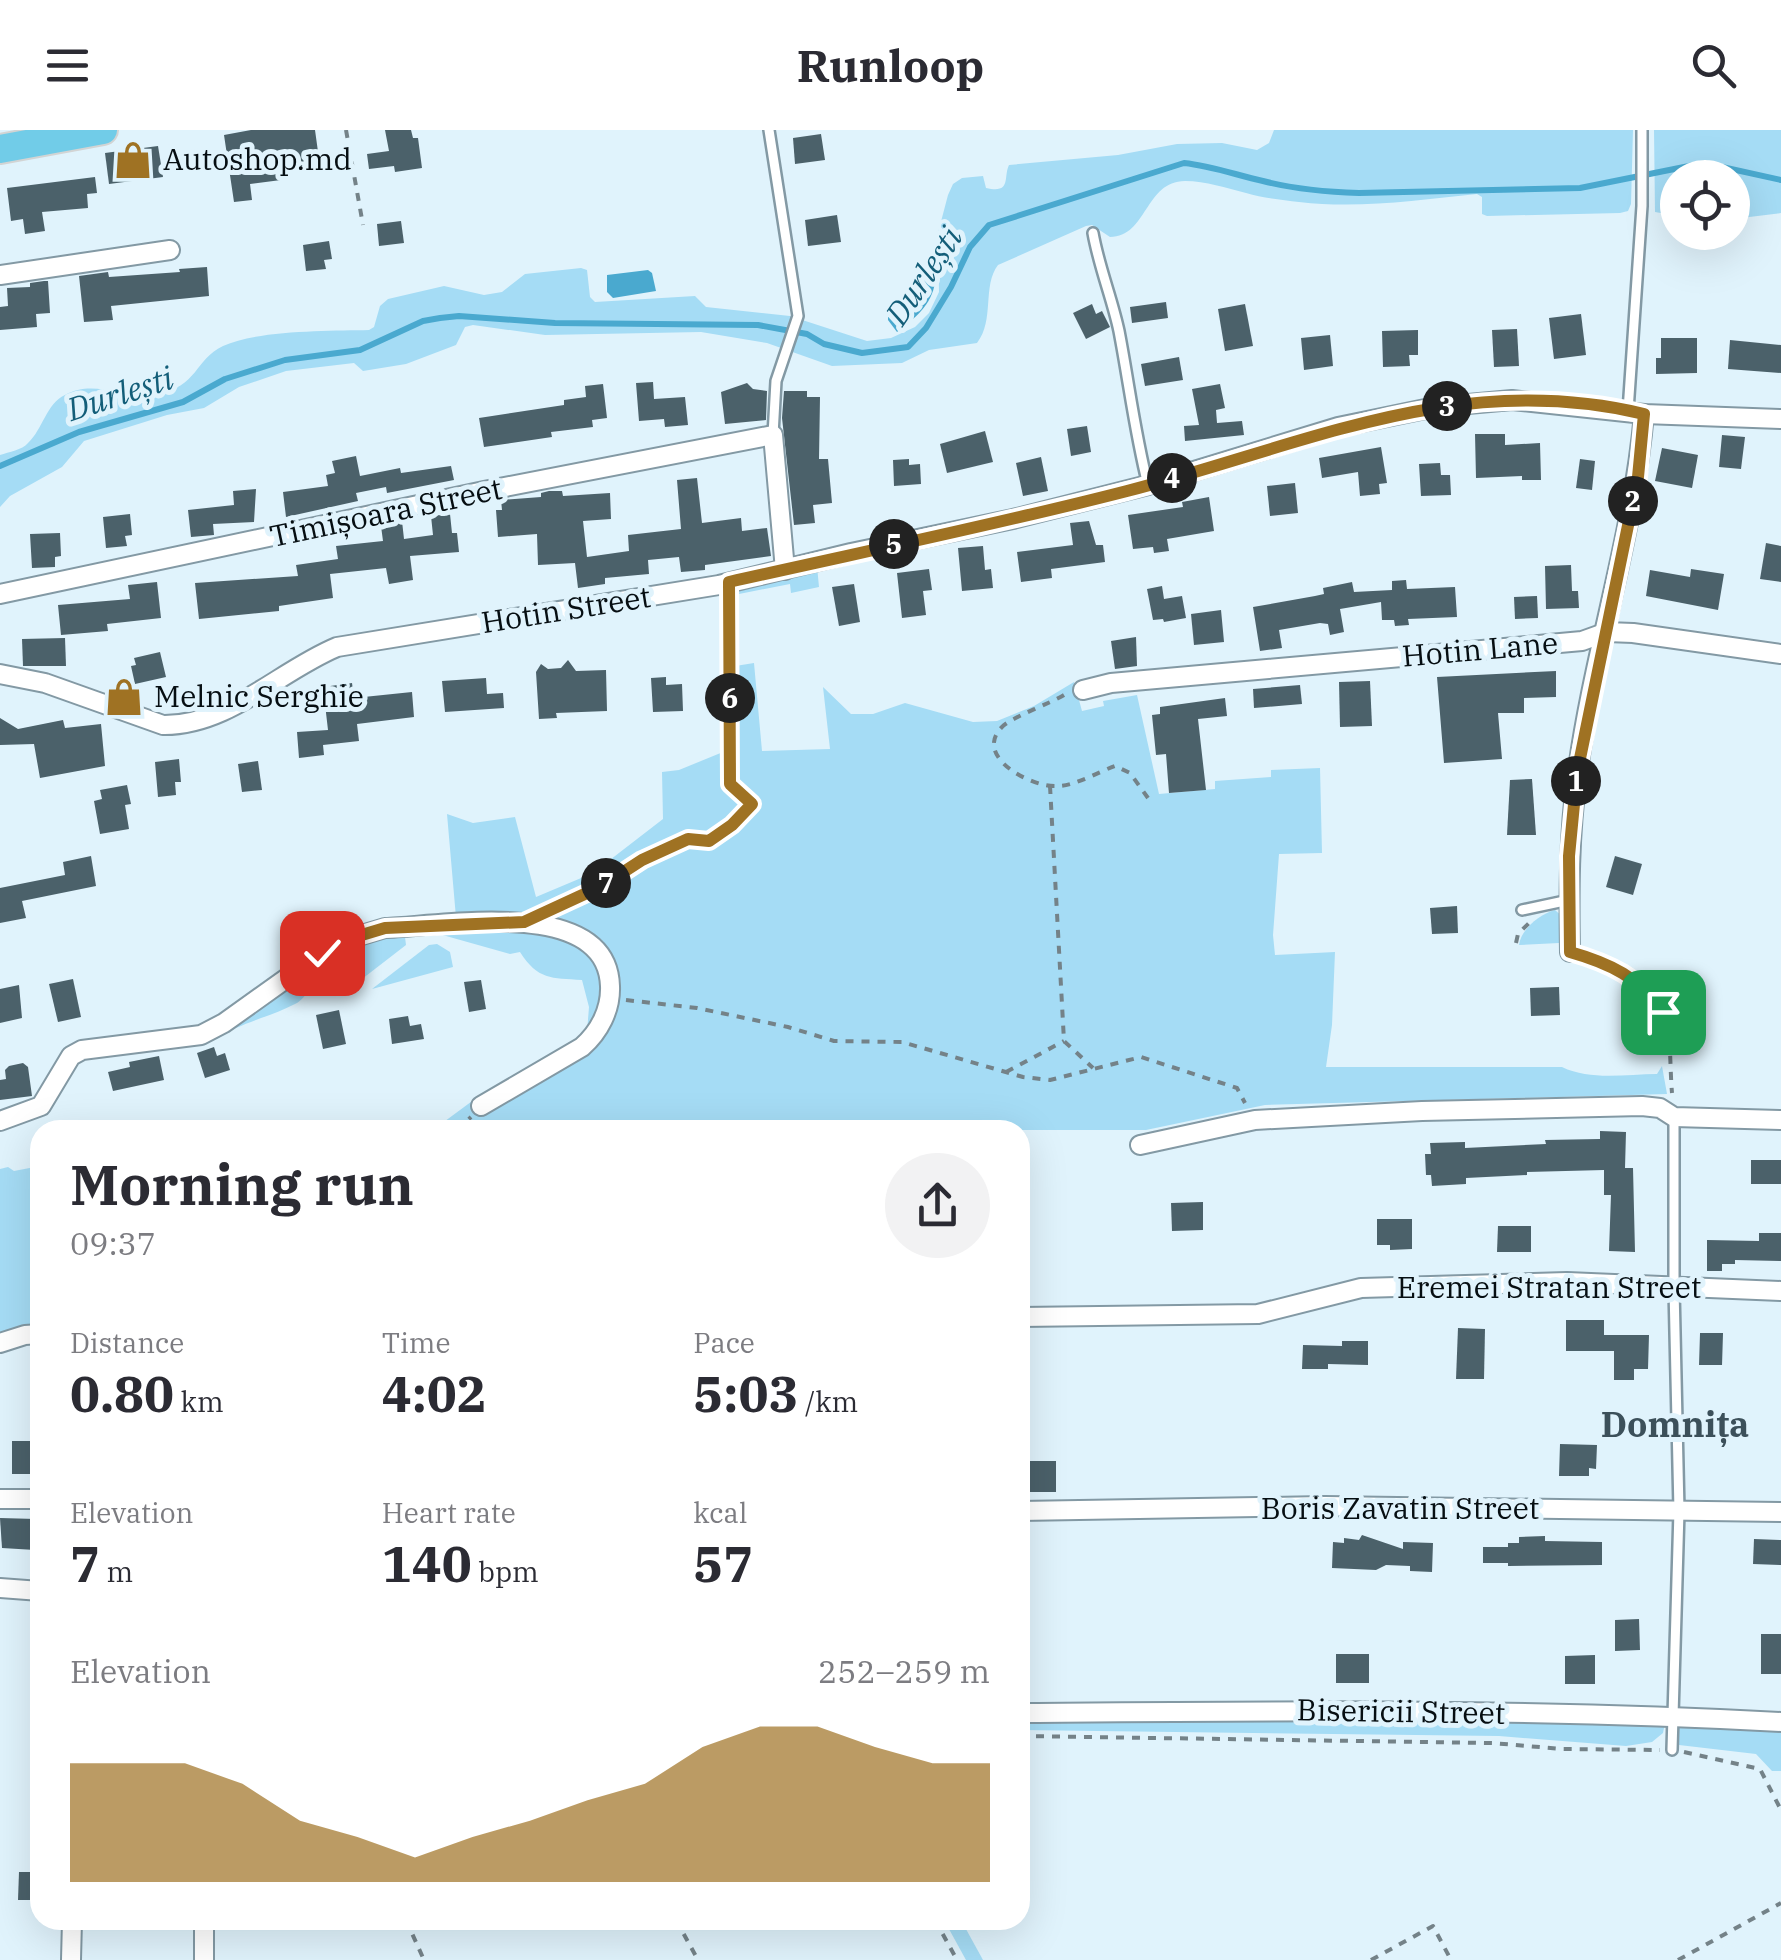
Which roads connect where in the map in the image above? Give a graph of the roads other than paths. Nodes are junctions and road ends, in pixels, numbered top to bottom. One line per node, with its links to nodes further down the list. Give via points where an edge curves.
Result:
1 (104, 130): 4 (main road)
2 (769, 130): 10 (lane, via 798,316 776,381)
3 (1642, 130): 8 (lane)
4 (0, 149)
5 (1094, 233): 11 (lane)
6 (170, 250): 7 (street)
7 (0, 275)
8 (1636, 412): 9 (street, Hotin Street); 11 (street, Hotin Street, via 1512,400 1435,407 1338,428); 15 (street, via 1638,477)
9 (1781, 419)
10 (773, 436): 12 (street); 14 (street, Timișoara Street)
11 (1148, 486): 12 (street, Hotin Street)
12 (785, 570): 13 (street, Hotin Street)
13 (729, 582): 17 (street, Hotin Street, via 337,648 228,708 180,725); 18 (lane)
14 (0, 594)
15 (1607, 632): 16 (street); 19 (street, Hotin Lane, via 1582,640); 20 (street, Hotin Lane, via 1577,773)
16 (1781, 654)
17 (0, 674)
18 (730, 677)
19 (1083, 690)
20 (1570, 900): 21 (lane); 22 (street, Hotin Lane)
21 (1522, 910)
22 (1570, 952)
23 (481, 1106): 26 (street, via 594,1036 610,997 610,969 596,950 558,926 385,928 345,940 214,1030 82,1050 71,1056 40,1106)
24 (1674, 1118): 25 (street); 27 (street, via 1642,1106 1255,1120); 28 (lane)
25 (1781, 1120)
26 (0, 1122)
27 (1140, 1144)
28 (1674, 1288): 29 (street, Eremei Stratan Street); 30 (street, Eremei Stratan Street, via 1567,1282 1361,1288 1258,1314); 36 (lane)
29 (1781, 1291)
30 (1030, 1317)
31 (30, 1335): 32 (street)
32 (0, 1344)
33 (0, 1499): 34 (street)
34 (30, 1499)
35 (1030, 1511): 36 (street, Boris Zavatin Street)
36 (1680, 1511): 37 (street, Boris Zavatin Street); 41 (lane)
37 (1781, 1512)
38 (0, 1588): 39 (street)
39 (30, 1590)
40 (1030, 1713): 41 (street, Bisericii Street)
41 (1673, 1716): 42 (street, Bisericii Street); 43 (lane)
42 (1781, 1722)
43 (1672, 1750)
44 (72, 1930): 46 (street)
45 (204, 1930): 47 (street)
46 (71, 1960)
47 (204, 1960)

